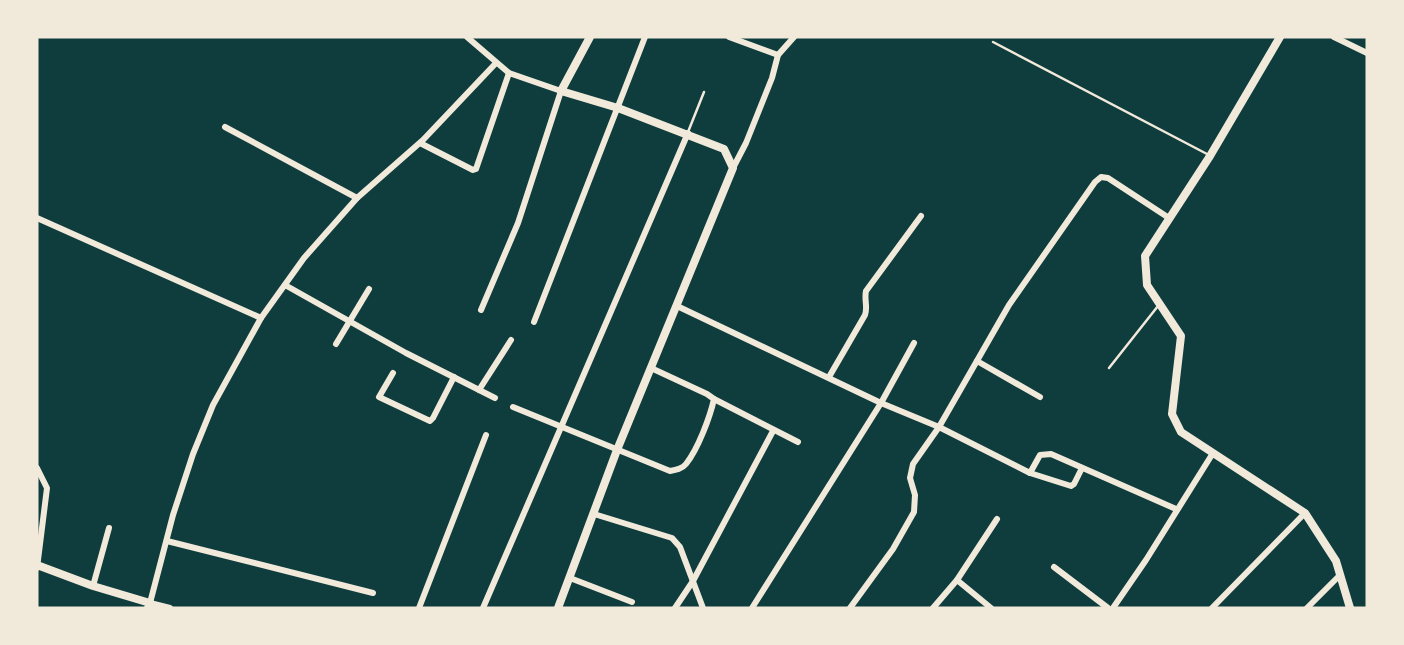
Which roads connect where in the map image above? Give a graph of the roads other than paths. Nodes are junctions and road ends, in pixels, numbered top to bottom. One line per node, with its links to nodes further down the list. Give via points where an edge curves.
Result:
1 (467, 37): 11 (street)
2 (590, 37): 13 (street)
3 (645, 37): 15 (street)
4 (729, 37): 10 (street)
5 (794, 37): 10 (street)
6 (1280, 37): 19 (street)
7 (1334, 37): 9 (street)
8 (993, 42): 19 (lane)
9 (1367, 53)
10 (778, 55): 20 (street)
11 (496, 63): 12 (street); 18 (street)
12 (509, 73): 13 (street); 18 (street, via 476,169)
13 (561, 91): 15 (street); 29 (street, via 518,223)
14 (704, 93): 17 (lane)
15 (618, 108): 17 (street); 32 (street)
16 (225, 127): 21 (street)
17 (688, 133): 20 (street, via 724,149); 48 (street)
18 (420, 143): 21 (street)
19 (1210, 156): 24 (street)
20 (733, 168): 28 (street)
21 (357, 198): 25 (street)
22 (922, 216): 41 (street, via 866,291 865,315)
23 (37, 218): 30 (street)
24 (1168, 218): 27 (street, via 1145,256 1147,285); 36 (street, via 1108,178 1094,182 1009,305)
25 (285, 285): 30 (street); 31 (street)
26 (369, 289): 31 (street)
27 (1160, 303): 38 (lane); 54 (street, via 1181,336 1172,414 1181,432)
28 (677, 306): 37 (street); 41 (street)
29 (481, 310)
30 (261, 318): 63 (street, via 213,405)
31 (350, 322): 35 (street); 40 (street)
32 (534, 322)
33 (511, 340): 42 (street)
34 (914, 343): 46 (street)
35 (337, 344)
36 (977, 361): 43 (street); 49 (street)
37 (651, 368): 45 (street); 53 (street)
38 (1109, 368)
39 (393, 373): 40 (street, via 379,397 430,421)
40 (454, 377): 42 (street)
41 (829, 377): 46 (street)
42 (479, 390): 44 (street)
43 (1040, 397)
44 (495, 398)
45 (714, 399): 50 (street); 53 (street, via 685,466 670,471)
46 (881, 403): 49 (street); 80 (street)
47 (513, 407): 48 (street)
48 (562, 427): 53 (street); 76 (street)
49 (939, 427): 57 (street); 81 (street, via 913,464 914,512)
50 (773, 431): 52 (street); 69 (street)
51 (486, 435): 75 (street)
52 (798, 443)
53 (617, 450): 60 (street)
54 (1213, 453): 58 (street); 59 (street)
55 (37, 468): 64 (street, via 47,488)
56 (1082, 468): 57 (street, via 1071,486); 57 (street, via 1044,454); 58 (street)
57 (1030, 473)
58 (1176, 509): 84 (street)
59 (1305, 513): 66 (street); 85 (street)
60 (594, 514): 67 (street); 69 (street, via 672,538)
61 (997, 519): 68 (street)
62 (109, 528): 70 (street)
63 (167, 541): 71 (street); 73 (street)
64 (37, 566): 70 (street)
65 (1054, 567): 84 (street)
66 (1340, 575): 86 (street); 87 (street)
67 (570, 578): 72 (street); 77 (street)
68 (957, 580): 82 (street); 83 (street)
69 (693, 581): 78 (street); 79 (street)
70 (93, 586): 73 (street)
71 (373, 593)
72 (632, 602)
73 (149, 606): 74 (street)
74 (170, 608)
75 (418, 608)
76 (483, 608)
77 (558, 608)
78 (675, 608)
79 (704, 608)
80 (751, 608)
81 (850, 608)
82 (933, 608)
83 (990, 608)
84 (1110, 608)
85 (1212, 608)
86 (1307, 608)
87 (1350, 608)

